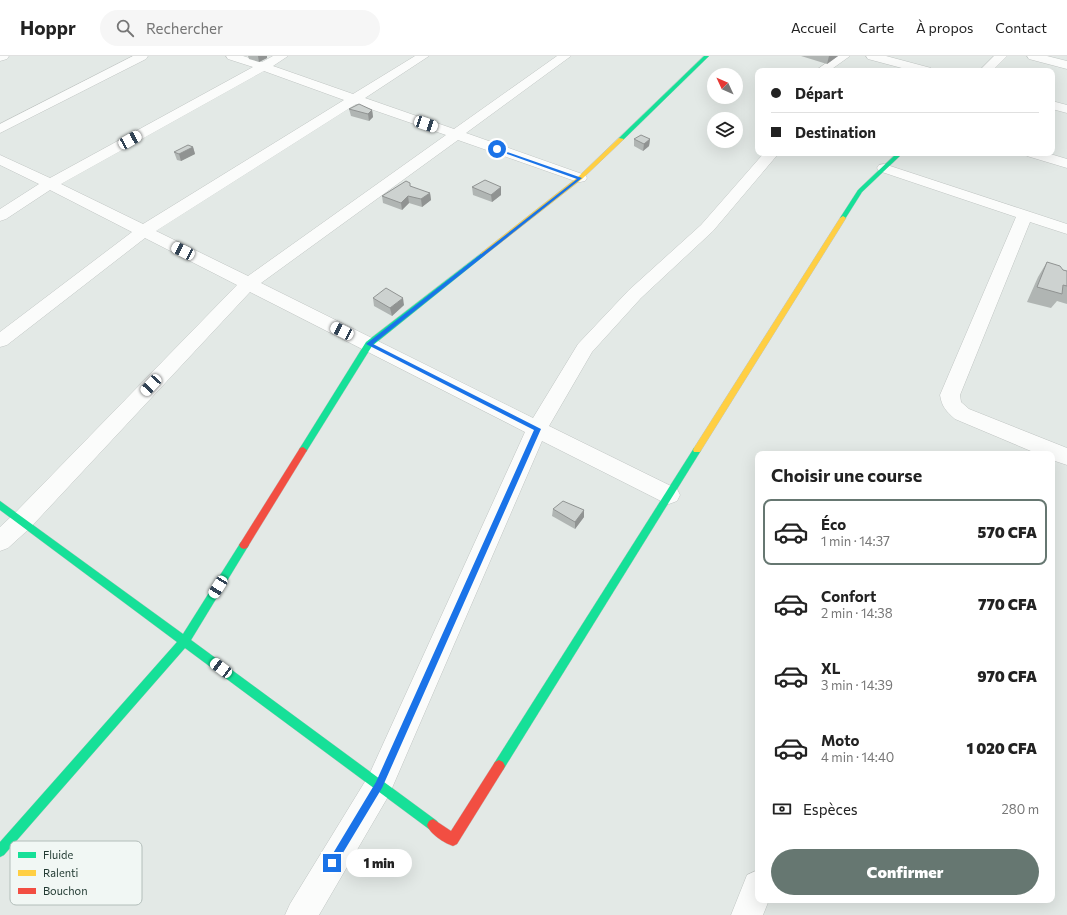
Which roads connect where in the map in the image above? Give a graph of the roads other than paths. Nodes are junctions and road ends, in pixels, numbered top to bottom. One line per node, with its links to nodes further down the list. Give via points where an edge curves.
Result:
1 (3, 56): 12 (street)
2 (142, 56): 21 (street)
3 (232, 56): 14 (street)
4 (282, 56): 14 (street)
5 (423, 56): 18 (street)
6 (565, 56): 22 (street)
7 (707, 56): 29 (street)
8 (844, 56): 15 (street)
9 (872, 56): 16 (street)
10 (1001, 56): 17 (street)
11 (1033, 56): 13 (street)
12 (0, 57)
13 (1067, 65)
14 (262, 66): 18 (street); 30 (street)
15 (826, 68)
16 (916, 68)
17 (988, 68)
18 (353, 99): 22 (street); 34 (street)
19 (1055, 106): 20 (street)
20 (1067, 109)
21 (0, 129)
22 (456, 135): 29 (street); 35 (street)
23 (769, 156): 38 (street, via 706,228 635,294 584,348)
24 (897, 156): 28 (street)
25 (1042, 156): 27 (street)
26 (0, 159): 30 (street)
27 (1067, 164)
28 (884, 168): 31 (street); 42 (street, via 860,191)
29 (580, 178): 37 (street)
30 (50, 184): 32 (street); 34 (street)
31 (1025, 215): 33 (street); 39 (street, via 950,395 952,405 962,414)
32 (0, 216)
33 (1067, 229)
34 (144, 231): 35 (street); 36 (street)
35 (248, 284): 37 (street); 44 (street)
36 (0, 341)
37 (369, 344): 38 (street); 46 (street)
38 (538, 429): 42 (street); 47 (street)
39 (1052, 451)
40 (1055, 452): 41 (street)
41 (1067, 457)
42 (669, 495): 47 (street, via 453,840)
43 (0, 505): 44 (street)
44 (22, 521): 45 (street); 46 (street)
45 (0, 541)
46 (185, 641): 47 (street); 48 (street)
47 (379, 785): 50 (street)
48 (0, 851)
49 (755, 894): 51 (street)
50 (301, 915)
51 (747, 915)

